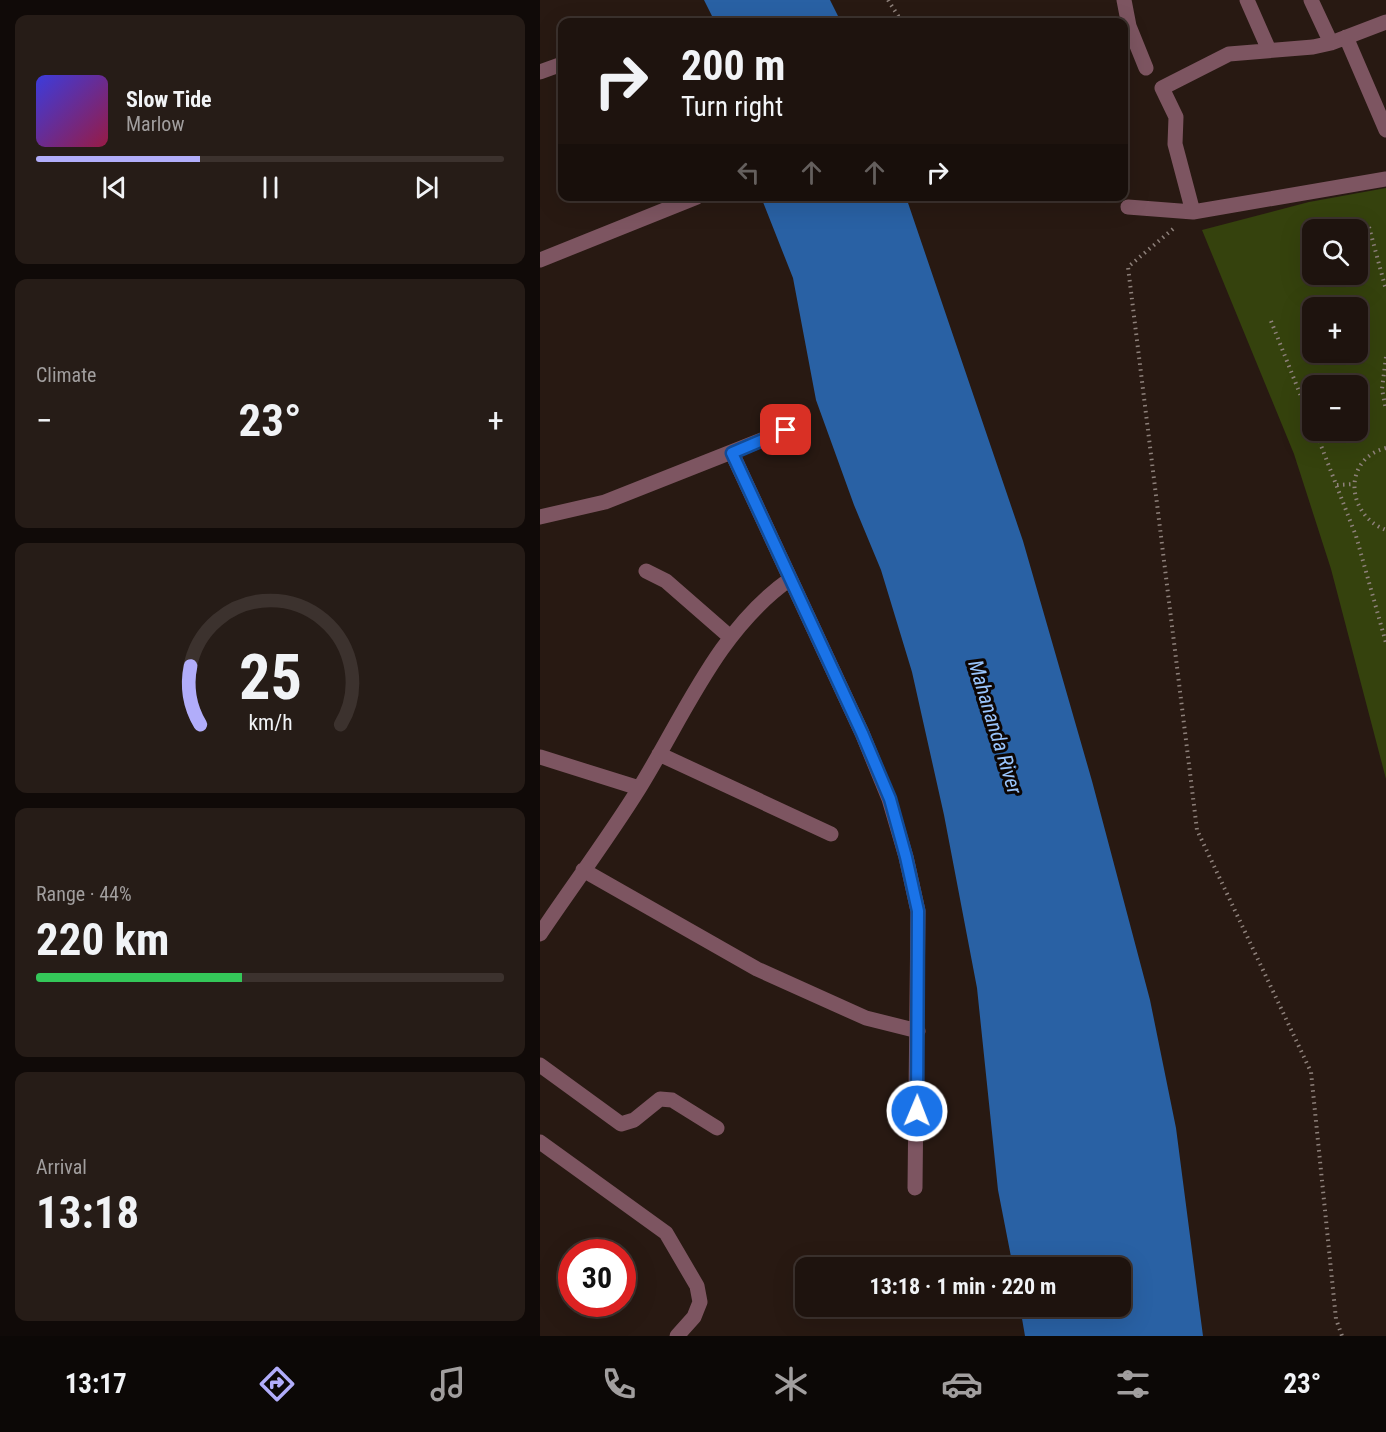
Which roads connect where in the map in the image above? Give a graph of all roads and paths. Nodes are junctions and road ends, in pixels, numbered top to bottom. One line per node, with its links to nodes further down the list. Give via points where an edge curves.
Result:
1 (888, 0): 5 (path)
2 (1124, 0): 6 (street)
3 (1247, 0): 10 (street)
4 (1311, 0): 9 (street)
5 (899, 18)
6 (1127, 18)
7 (1128, 21): 12 (street)
8 (1386, 22): 9 (street)
9 (1338, 40): 10 (street); 14 (street)
10 (1269, 50): 18 (street, via 1229,54 1162,88 1176,117 1175,144)
11 (558, 65): 13 (street)
12 (1146, 68)
13 (540, 72)
14 (1386, 130)
15 (1386, 179): 18 (street)
16 (687, 201): 20 (street)
17 (1128, 207): 18 (street)
18 (1193, 212): 50 (path, via 1128,267 1197,830 1311,1072 1336,1319)
19 (1369, 227): 21 (path)
20 (540, 260)
21 (1386, 290)
22 (1270, 321): 24 (path)
23 (1386, 357): 25 (path, via 1382,389)
24 (1302, 399)
25 (1386, 410)
26 (786, 430): 29 (street)
27 (1319, 441): 30 (path)
28 (1386, 448): 31 (path, via 1370,454)
29 (732, 453): 32 (street, via 605,502); 35 (street)
30 (1337, 484): 31 (path); 37 (path)
31 (1354, 484): 33 (path, via 1359,509)
32 (540, 517)
33 (1386, 530)
34 (646, 571): 36 (street, via 666,581)
35 (790, 579): 36 (street, via 767,595); 44 (street, via 890,799 918,911)
36 (729, 636): 38 (street)
37 (1386, 643)
38 (659, 754): 40 (street); 41 (street)
39 (540, 757): 40 (street)
40 (639, 788): 42 (street)
41 (831, 834)
42 (583, 870): 43 (street); 44 (street, via 757,969 866,1018)
43 (540, 934)
44 (918, 1031): 48 (street)
45 (540, 1065): 46 (street, via 621,1124 634,1120 660,1099 672,1100)
46 (717, 1128)
47 (540, 1142): 49 (street, via 666,1233 697,1286 700,1302)
48 (915, 1188)
49 (677, 1336)
50 (1342, 1336)

